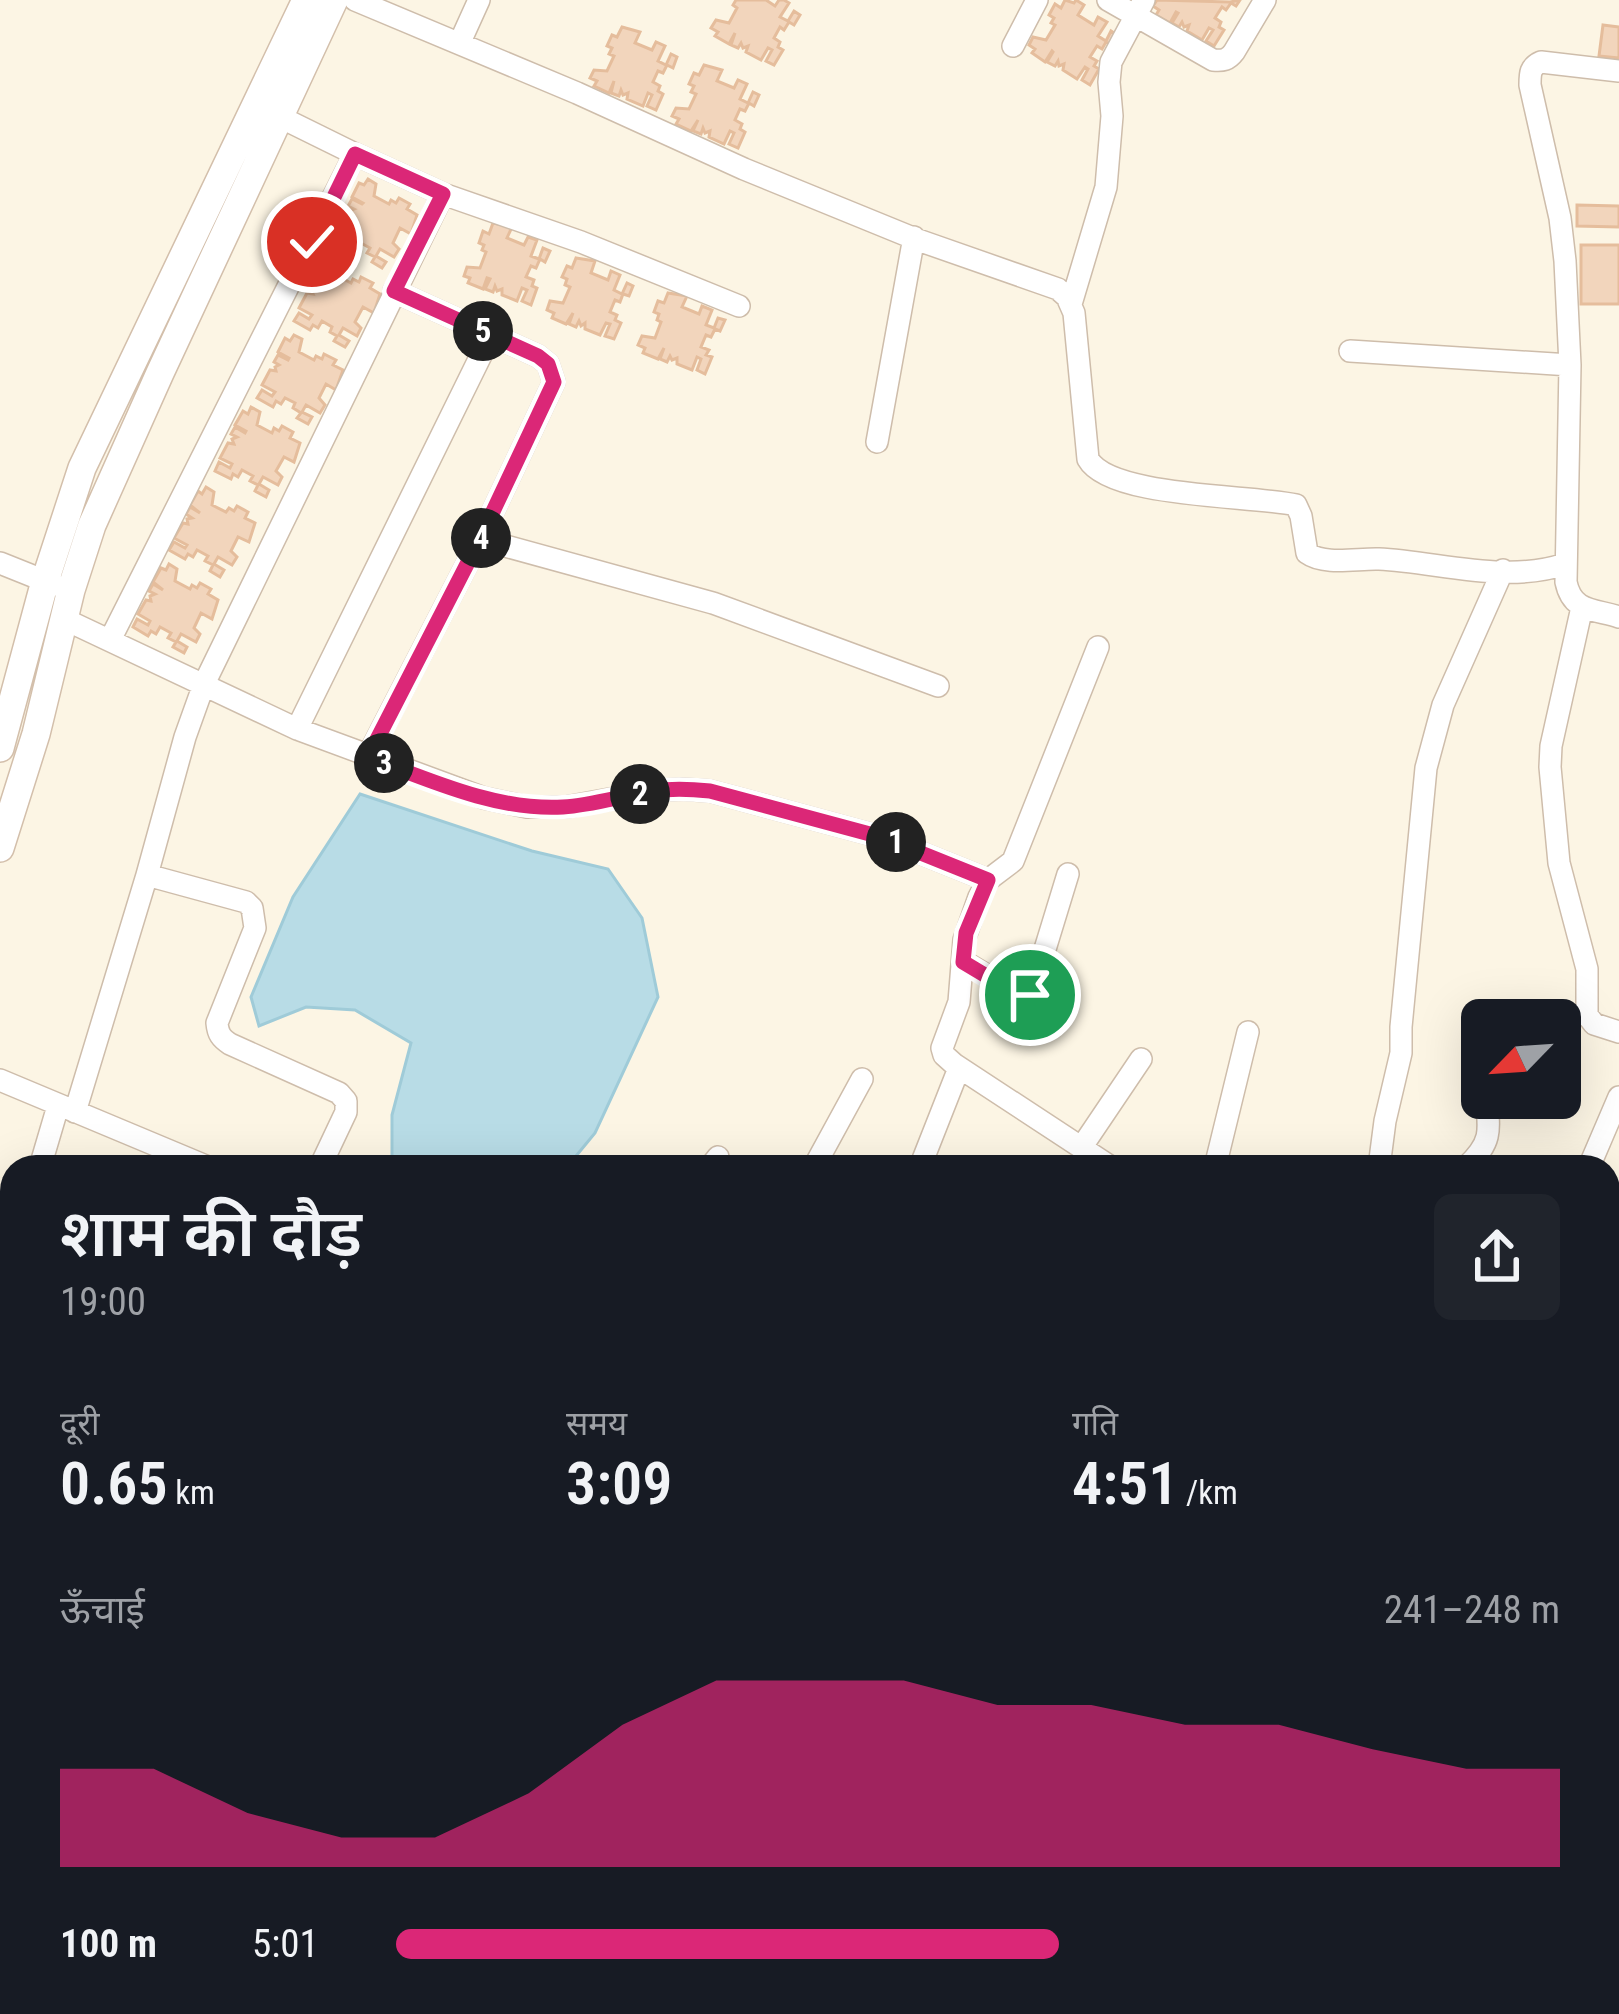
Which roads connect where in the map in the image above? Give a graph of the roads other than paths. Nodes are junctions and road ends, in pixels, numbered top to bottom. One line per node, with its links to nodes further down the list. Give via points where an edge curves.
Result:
1 (306, 0): 28 (street, via 88,456 68,508)
2 (334, 0): 13 (street)
3 (355, 0): 8 (street)
4 (479, 0): 10 (street)
5 (1037, 0): 11 (street)
6 (1108, 0): 9 (street)
7 (1265, 0): 9 (street, via 1221,61)
8 (379, 5): 10 (street)
9 (1140, 7): 18 (street, via 1111,62 1106,187)
10 (460, 42): 16 (street)
11 (1012, 46)
12 (1619, 71): 22 (street, via 1541,62 1530,71 1560,218)
13 (280, 117): 14 (street); 28 (street)
14 (355, 154): 15 (street); 32 (street)
15 (443, 194): 17 (street); 19 (street)
16 (914, 238): 18 (street, via 1058,289); 23 (street)
17 (394, 291): 20 (street); 34 (street)
18 (1072, 304): 27 (street, via 1088,459 1101,474 1295,506 1307,553 1318,560)
19 (739, 306)
20 (491, 335): 24 (street, via 538,356 554,382); 36 (street)
21 (1349, 351): 22 (street)
22 (1570, 364): 26 (street)
23 (877, 442)
24 (480, 539): 35 (street, via 712,603); 38 (street)
25 (0, 563): 28 (street)
26 (1565, 564): 27 (street); 29 (street, via 1569,595)
27 (1503, 570): 63 (street, via 1443,705 1426,768 1402,1048)
28 (58, 586): 31 (street); 37 (street)
29 (1582, 607): 30 (street); 44 (street, via 1550,766 1559,863 1587,969)
30 (1619, 616)
31 (64, 619): 32 (street); 39 (street)
32 (110, 640): 34 (street)
33 (1098, 647): 42 (street, via 1013,861)
34 (204, 684): 36 (street); 41 (street)
35 (938, 686)
36 (297, 728): 38 (street)
37 (0, 748)
38 (368, 757): 42 (street, via 527,807 710,791 881,837)
39 (0, 848)
40 (1068, 874): 43 (street, via 1030,995)
41 (147, 875): 53 (street); 57 (street, via 252,908 255,928 218,1031 346,1101)
42 (988, 880): 43 (street)
43 (963, 962): 49 (street, via 959,1002 941,1048)
44 (1586, 1012): 45 (street); 47 (street, via 1594,1024)
45 (1581, 1014)
46 (1248, 1032): 62 (street)
47 (1619, 1032)
48 (1141, 1059): 61 (street)
49 (959, 1068): 59 (street); 60 (street)
50 (862, 1079): 58 (street)
51 (0, 1080): 53 (street)
52 (1619, 1097): 65 (street)
53 (67, 1109): 55 (street); 56 (street)
54 (1488, 1119): 64 (street)
55 (46, 1155)
56 (179, 1155)
57 (326, 1155)
58 (821, 1155)
59 (925, 1155)
60 (1084, 1155)
61 (1086, 1155)
62 (1218, 1155)
63 (1381, 1155)
64 (1478, 1155)
65 (1593, 1155)

